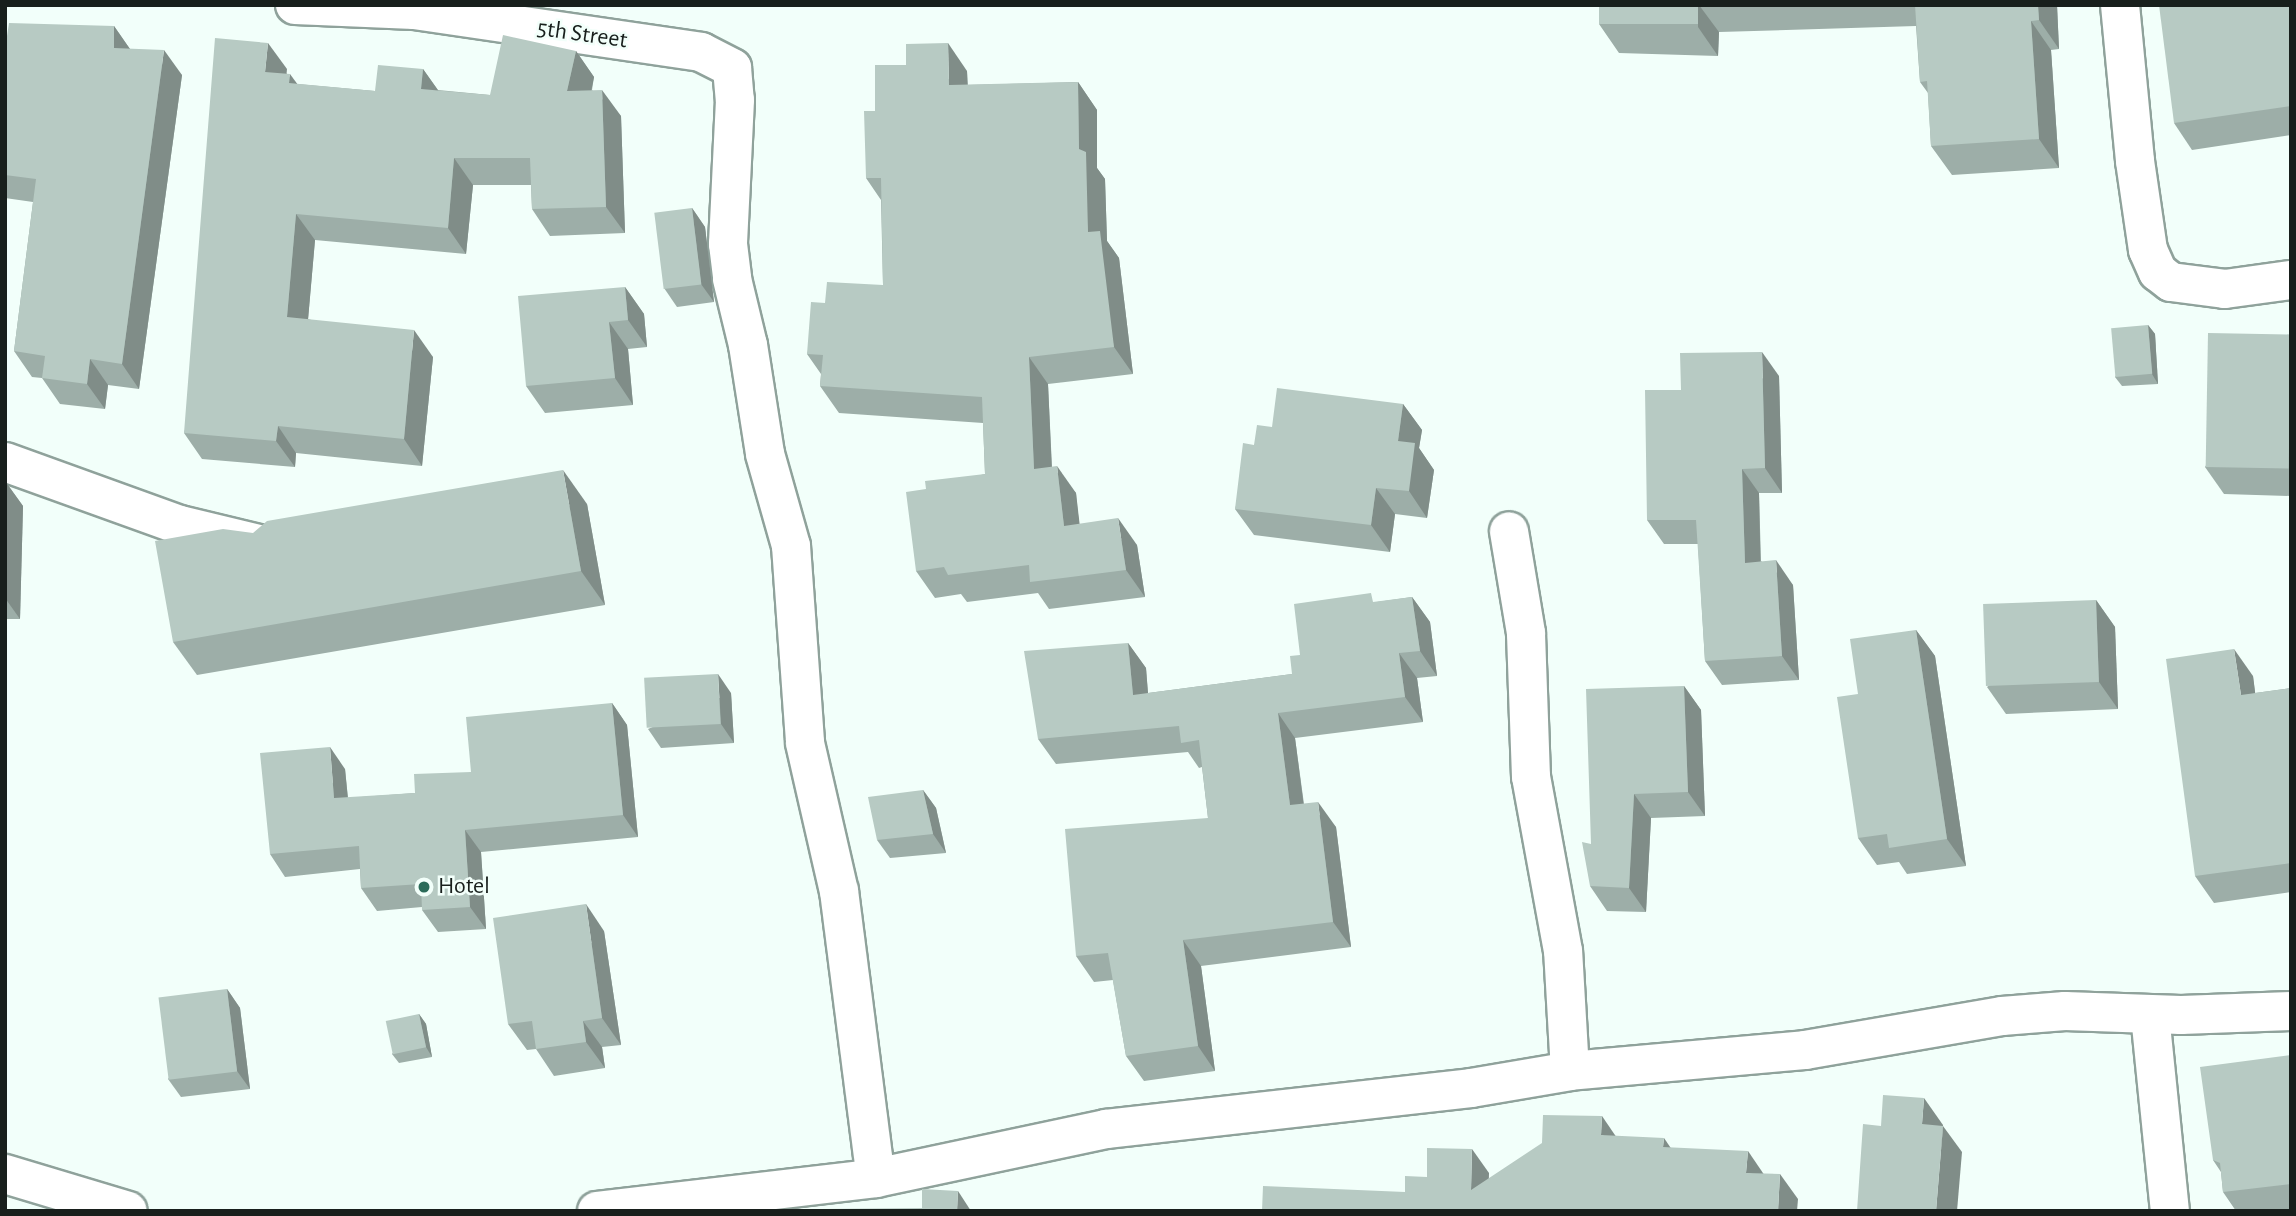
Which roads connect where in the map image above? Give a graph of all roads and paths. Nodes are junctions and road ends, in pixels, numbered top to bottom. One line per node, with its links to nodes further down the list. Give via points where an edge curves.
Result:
1 (295, 5): 11 (street, 5th Street, via 414,10 701,52 732,68 735,100 728,244 732,279 765,454 791,546 805,743 839,891)
2 (2120, 5): 3 (street, via 2134,161 2148,250 2158,272 2171,282 2225,289)
3 (2291, 280)
4 (5, 462): 6 (street, via 180,525)
5 (1509, 531): 9 (street, via 1526,633 1531,777 1563,951)
6 (271, 546)
7 (2291, 1011): 8 (street)
8 (2150, 1015): 9 (street, via 2107,1010 2002,1016 1805,1050); 14 (street)
9 (1570, 1071): 11 (street, via 1471,1088 1106,1129)
10 (5, 1174): 12 (street)
11 (876, 1178): 13 (street)
12 (128, 1211)
13 (597, 1211)
14 (2170, 1211)

